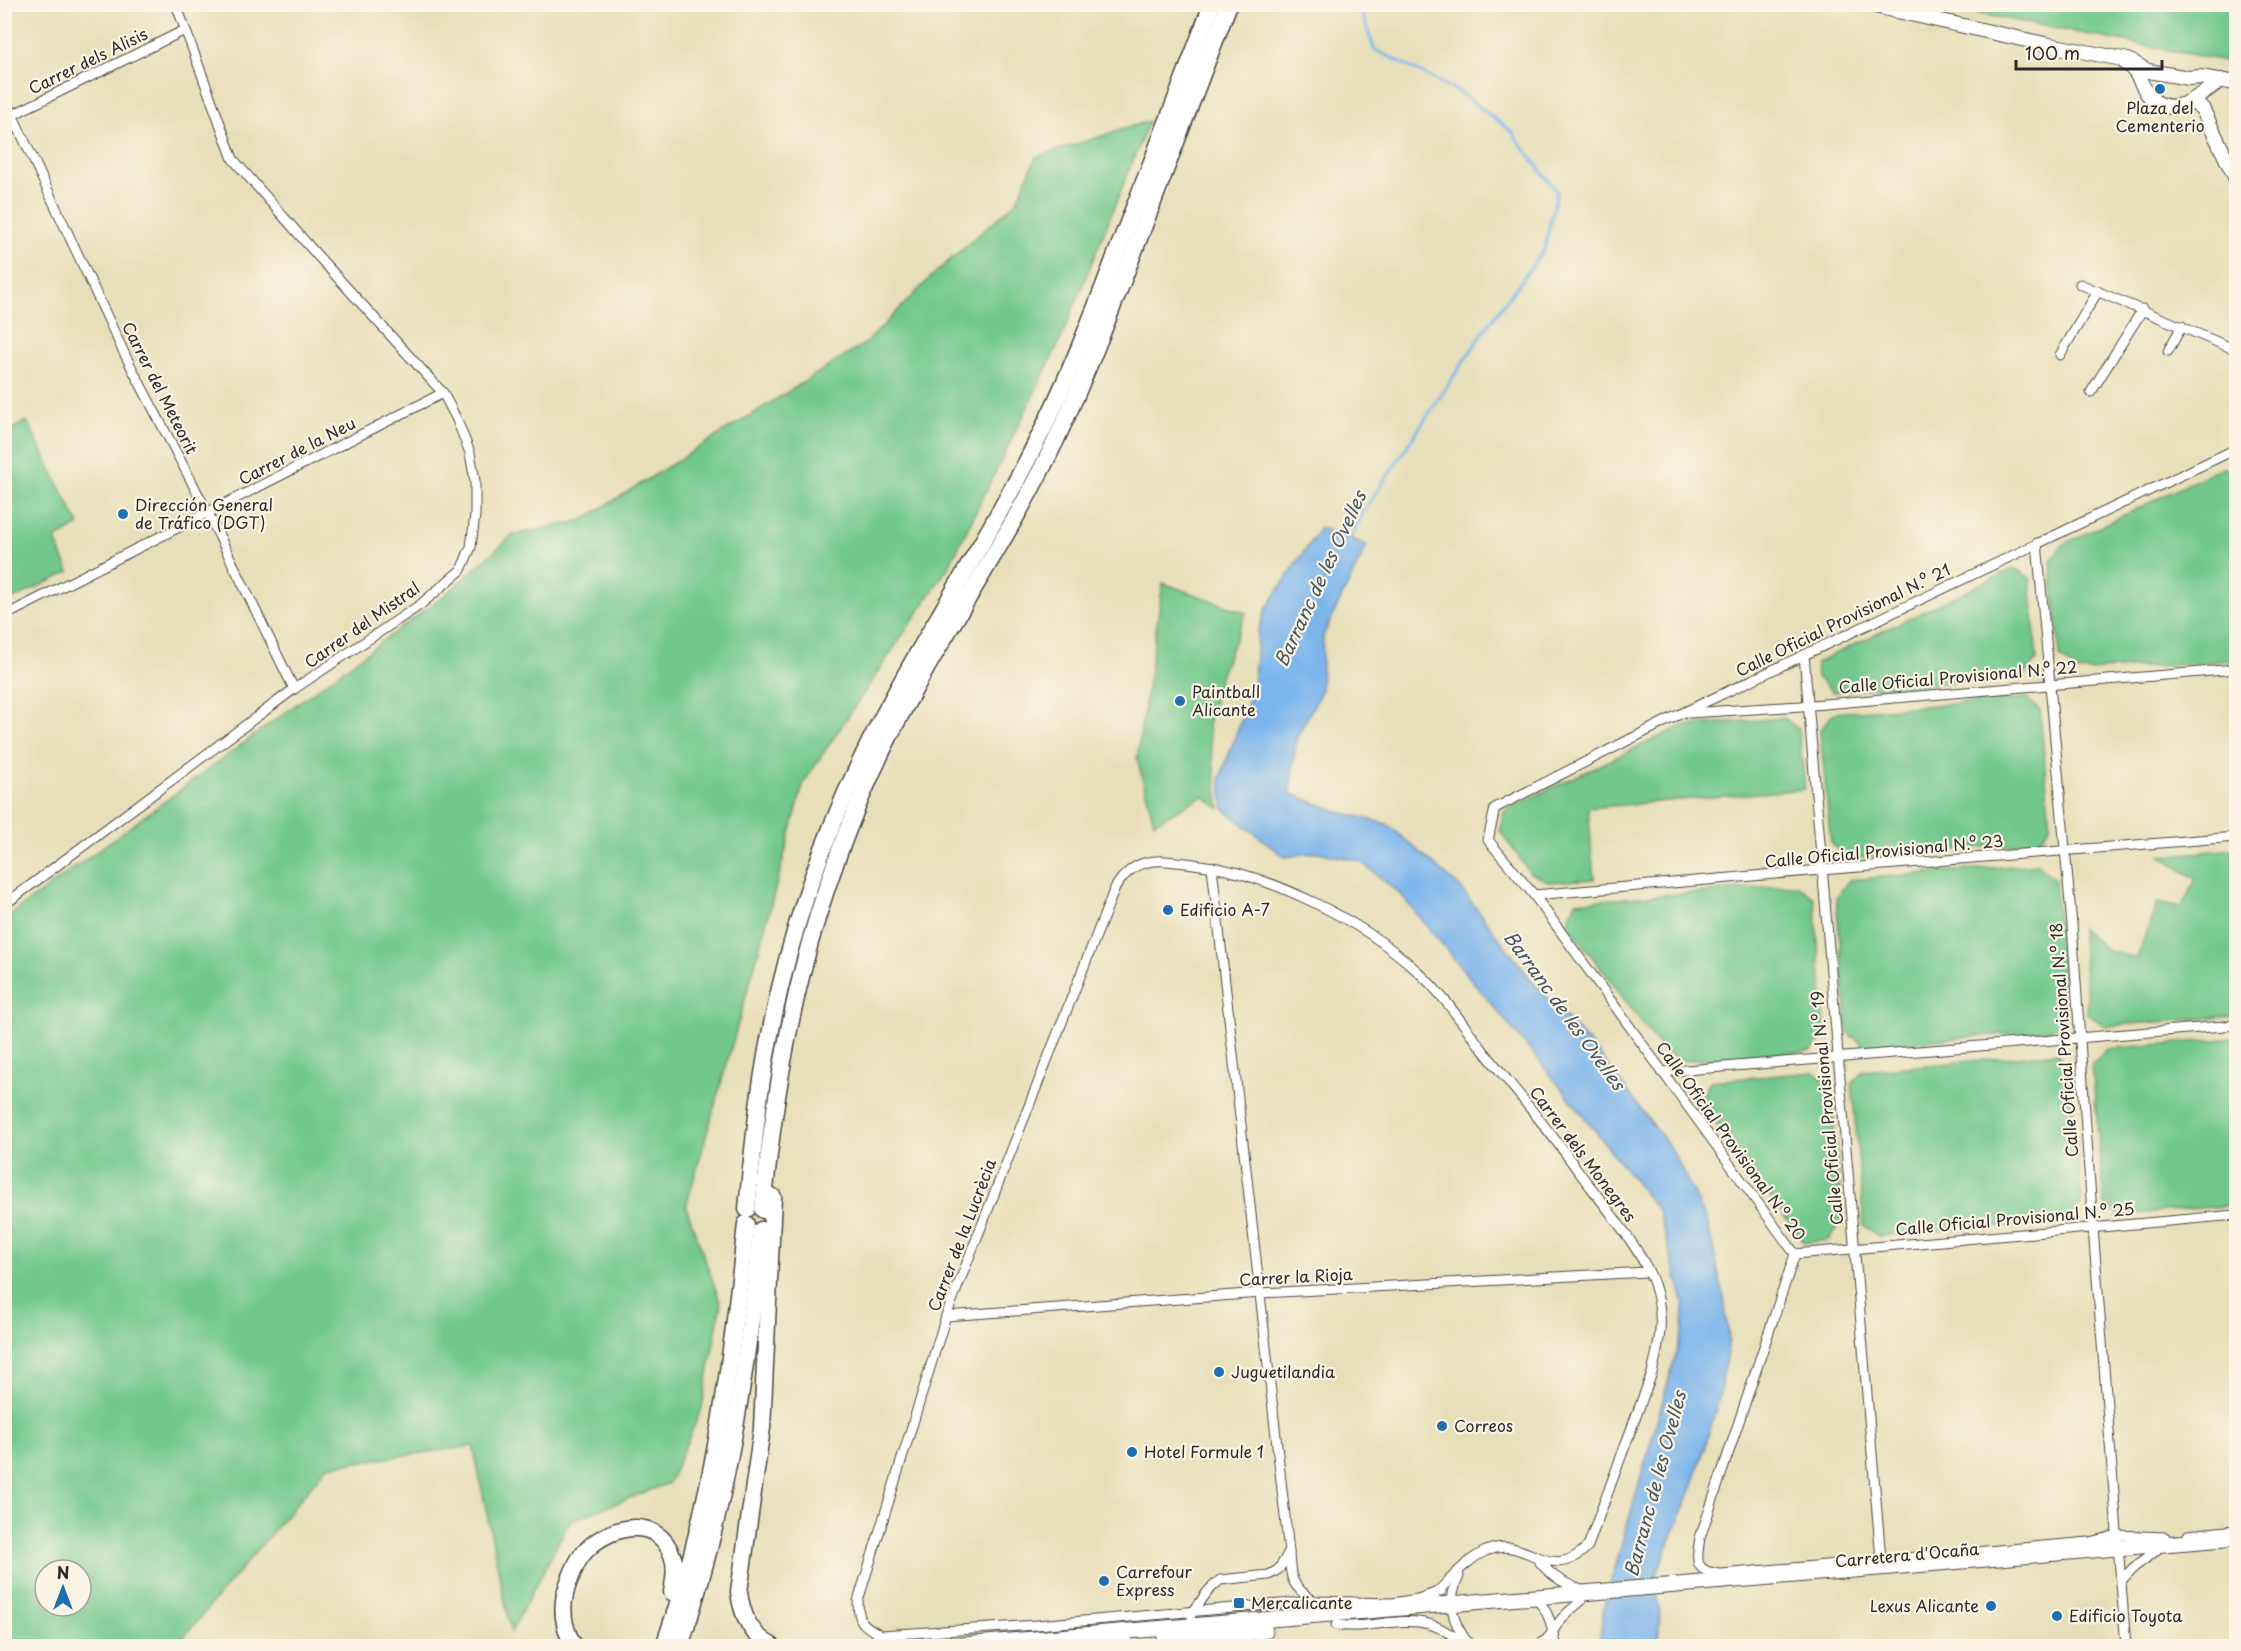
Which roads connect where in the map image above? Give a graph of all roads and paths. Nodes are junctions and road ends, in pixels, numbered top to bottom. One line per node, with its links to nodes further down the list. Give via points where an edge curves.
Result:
1 (176, 4): 5 (street, Carrer del Mistral)
2 (1212, 4): 12 (highway)
3 (1229, 4): 12 (highway)
4 (1866, 4): 6 (street)
5 (185, 30): 15 (street, Carrer dels Alisis); 25 (street, Carrer del Mistral, via 233,159)
6 (2115, 59): 7 (street, via 2135,62); 11 (street, via 2135,69)
7 (2148, 71): 8 (street); 11 (street)
8 (2189, 78): 9 (street); 14 (street)
9 (2221, 80): 10 (street); 14 (street)
10 (2236, 84)
11 (2142, 86): 14 (street, via 2159,103 2171,106)
12 (1188, 89): 44 (highway, via 1107,321 1068,412 1006,534 885,746 831,872); 49 (highway, via 1045,424 996,519 883,716 824,845 775,1012 761,1086)
13 (4, 97): 15 (street, Carrer del Meteorit)
14 (2192, 102): 16 (street, via 2202,108)
15 (9, 117): 27 (street, Carrer del Meteorit, via 125,355)
16 (2236, 179)
17 (2080, 284): 18 (street)
18 (2098, 291): 19 (street); 23 (street)
19 (2143, 309): 20 (street); 24 (street)
20 (2182, 326): 21 (street); 22 (street)
21 (2236, 350)
22 (2168, 351)
23 (2060, 355)
24 (2091, 392)
25 (443, 393): 27 (street, Carrer de la Neu); 33 (street, Carrer del Mistral, via 470,453 475,481 471,547 460,570 420,605)
26 (2236, 449): 28 (street, Calle Oficial Provisional N.º 21)
27 (208, 513): 29 (street, Carrer de la Neu); 33 (street, Carrer del Meteorit)
28 (2037, 543): 30 (street, Calle Oficial Provisional N.º 21); 32 (street, Calle Oficial Provisional N.º 18)
29 (4, 616)
30 (1804, 655): 34 (street, Calle Oficial Provisional N.º 19); 35 (street, Calle Oficial Provisional N.º 21)
31 (2236, 669): 32 (street, Calle Oficial Provisional N.º 22)
32 (2050, 684): 34 (street, Calle Oficial Provisional N.º 22); 38 (street, Calle Oficial Provisional N.º 18)
33 (294, 689): 43 (street, Carrer del Mistral)
34 (1808, 705): 35 (street, Calle Oficial Provisional N.º 22); 41 (street, Calle Oficial Provisional N.º 19)
35 (1682, 713): 37 (street, Calle Oficial Provisional N.º 21, via 1495,808)
36 (2236, 837): 38 (street, Calle Oficial Provisional N.º 23)
37 (1488, 840): 42 (street, Calle Oficial Provisional N.º 20)
38 (2065, 851): 41 (street, Calle Oficial Provisional N.º 23); 46 (street, Calle Oficial Provisional N.º 18)
39 (1133, 867): 40 (street, Carrer dels Monegres, via 1163,860); 56 (street, Carrer de la Lucrècia, via 1115,888)
40 (1212, 867): 54 (street, Carrer dels Monegres, via 1328,909 1353,922 1418,971 1562,1149 1635,1249); 55 (street)
41 (1821, 870): 42 (street, Calle Oficial Provisional N.º 23); 47 (street, Calle Oficial Provisional N.º 19)
42 (1534, 896): 48 (street, Calle Oficial Provisional N.º 20)
43 (4, 905)
44 (804, 960): 49 (highway); 87 (highway, via 773,1197 762,1428 739,1582 744,1618 753,1632)
45 (2236, 1025): 46 (street)
46 (2078, 1038): 47 (street); 51 (street, Calle Oficial Provisional N.º 18)
47 (1838, 1057): 48 (street); 52 (street, Calle Oficial Provisional N.º 19)
48 (1661, 1072): 53 (street, Calle Oficial Provisional N.º 20)
49 (754, 1215): 85 (highway, via 752,1322 733,1444 710,1545)
50 (2236, 1215): 51 (street, Calle Oficial Provisional N.º 25)
51 (2093, 1228): 52 (street, Calle Oficial Provisional N.º 25); 60 (street, Calle Oficial Provisional N.º 18)
52 (1854, 1247): 53 (street, Calle Oficial Provisional N.º 25); 64 (street, Calle Oficial Provisional N.º 19)
53 (1795, 1254): 66 (street, Calle Oficial Provisional N.º 20, via 1700,1538 1696,1558)
54 (1647, 1272): 55 (street, Carrer la Rioja); 63 (street, Carrer dels Monegres, via 1654,1283 1661,1315 1659,1345 1593,1534 1588,1546 1568,1561 1557,1563)
55 (1261, 1293): 56 (street, Carrer la Rioja); 62 (street)
56 (946, 1316): 79 (street, Carrer de la Lucrècia, via 858,1601 858,1616)
57 (2236, 1530): 60 (street, Carretera d'Ocaña)
58 (2236, 1538): 60 (main road, Carretera d'Ocaña)
59 (2236, 1545): 61 (main road, Carretera d'Ocaña)
60 (2119, 1546): 61 (main road, Carretera d'Ocaña); 64 (street, Carretera d'Ocaña, via 2090,1542); 67 (street, Calle Oficial Provisional N.º 18); 69 (main road, Carretera d'Ocaña)
61 (2156, 1551): 67 (street)
62 (1289, 1552): 70 (street, via 1289,1574 1298,1590); 75 (street, via 1279,1569 1269,1575 1220,1580)
63 (1535, 1556): 65 (street, Carrer dels Monegres, via 1498,1548 1486,1550); 69 (street, Carretera d'Ocaña, via 1546,1571)
64 (1881, 1559): 66 (street, Carretera d'Ocaña, via 1721,1574 1706,1573)
65 (1464, 1565): 68 (street); 74 (street, via 1454,1586)
66 (1699, 1566)
67 (2121, 1581): 93 (street, Calle Oficial Provisional N.º 18)
68 (1441, 1591): 72 (street, Carretera d'Ocaña); 73 (street)
69 (1586, 1598): 71 (main road, Carretera d'Ocaña); 83 (street)
70 (1314, 1601): 72 (street, Carretera d'Ocaña); 75 (street, Carretera d'Ocaña)
71 (1539, 1602): 74 (main road, Carretera d'Ocaña); 83 (street)
72 (1398, 1606): 73 (main road, Carretera d'Ocaña); 81 (main road, Carretera d'Ocaña)
73 (1421, 1608): 74 (main road, Carretera d'Ocaña)
74 (1452, 1608): 77 (main road, Carretera d'Ocaña); 90 (street, Carretera d'Ocaña, via 1461,1635)
75 (1194, 1612): 76 (street, Carretera d'Ocaña); 81 (street)
76 (1065, 1623): 78 (street, Carretera d'Ocaña); 82 (street, Carretera d'Ocaña)
77 (1336, 1624): 89 (main road, Carretera d'Ocaña); 90 (street, Carretera d'Ocaña, via 1429,1624)
78 (1037, 1625): 80 (street, Carretera d'Ocaña); 84 (street, via 1028,1630)
79 (864, 1626): 80 (street, Carretera d'Ocaña, via 881,1635)
80 (993, 1628): 84 (street)
81 (1179, 1628): 82 (main road, Carretera d'Ocaña)
82 (1129, 1632): 84 (main road, Carretera d'Ocaña)
83 (1553, 1632): 91 (street); 92 (street)
84 (1022, 1641): 88 (main road, Carretera d'Ocaña)
85 (667, 1644): 86 (highway, via 673,1556 648,1531 622,1528 596,1541 573,1570 566,1591 564,1623)
86 (574, 1647)
87 (772, 1647)
88 (951, 1647)
89 (1080, 1647)
90 (1470, 1647)
91 (1535, 1647)
92 (1555, 1647)
93 (2126, 1647)

